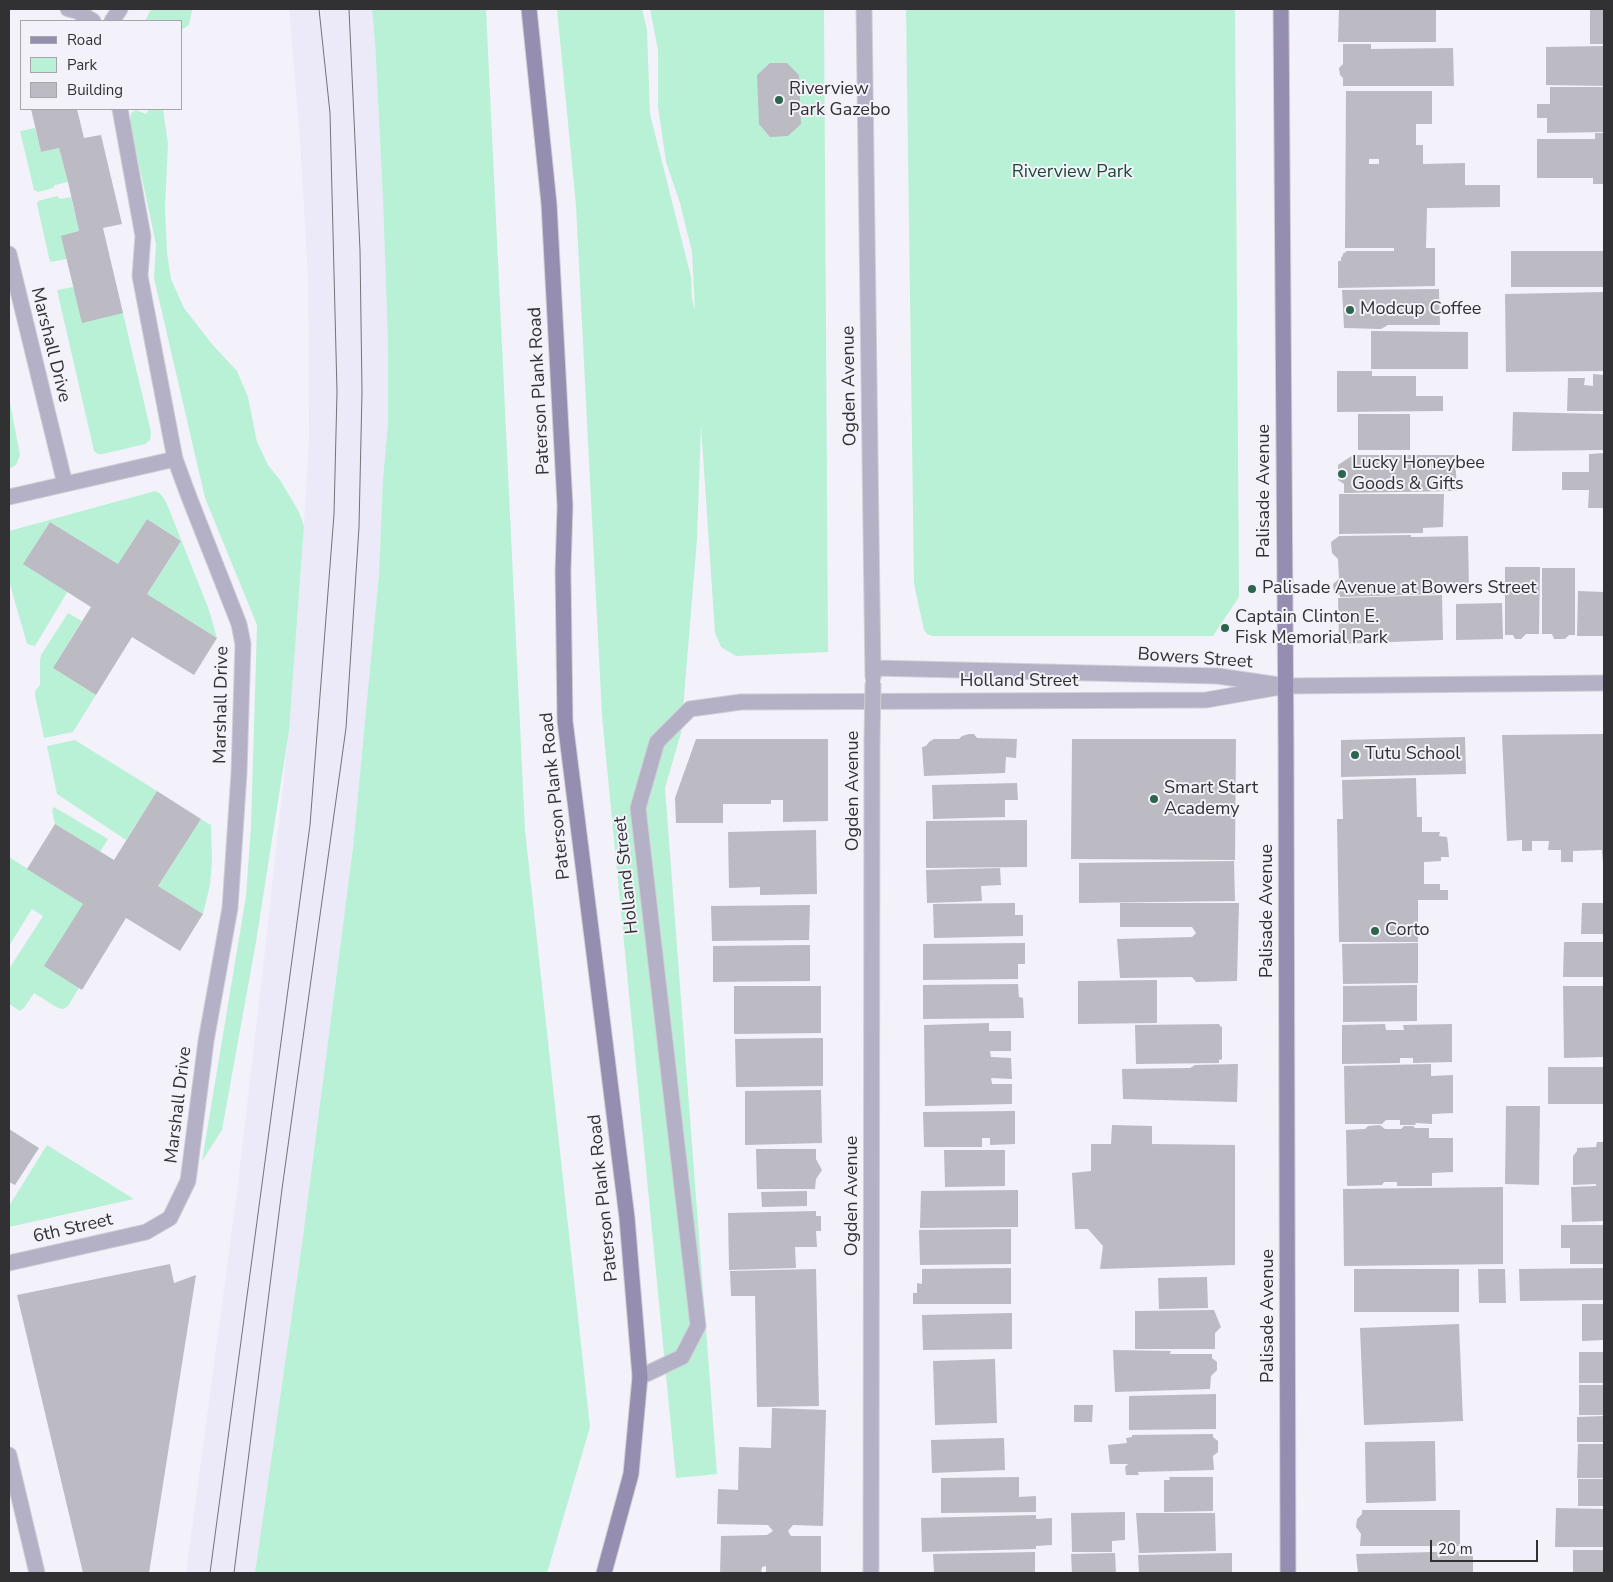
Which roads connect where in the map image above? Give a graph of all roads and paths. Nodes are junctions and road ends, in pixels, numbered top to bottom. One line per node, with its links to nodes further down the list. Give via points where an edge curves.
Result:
1 (68, 9): 6 (street)
2 (120, 9): 7 (street)
3 (530, 9): 18 (main road, Paterson Plank Road, via 549,204 565,506 565,721 627,1218)
4 (864, 9): 13 (street, Ogden Avenue)
5 (1282, 9): 15 (main road, Palisade Avenue)
6 (91, 20)
7 (113, 20)
8 (120, 110): 10 (street, Marshall Drive, via 143,236 140,276)
9 (9, 254): 11 (street, Marshall Drive)
10 (176, 459): 11 (street); 16 (street, Marshall Drive, via 239,624 243,644 239,773 230,908 206,1041 188,1181 170,1218)
11 (65, 484): 12 (street)
12 (9, 497)
13 (873, 676): 15 (street, Bowers Street, via 1218,676); 22 (street, Ogden Avenue, bridge)
14 (1604, 683): 15 (street, Bowers Street)
15 (1286, 686): 18 (street, Holland Street, via 1206,700 741,702 690,709 657,742 638,808 698,1326 682,1357); 23 (main road, Palisade Avenue)
16 (146, 1232): 17 (street, 6th Street)
17 (9, 1263)
18 (640, 1377): 21 (main road, Paterson Plank Road, via 631,1474)
19 (9, 1455): 20 (street)
20 (37, 1573)
21 (604, 1573)
22 (871, 1573)
23 (1288, 1573)

